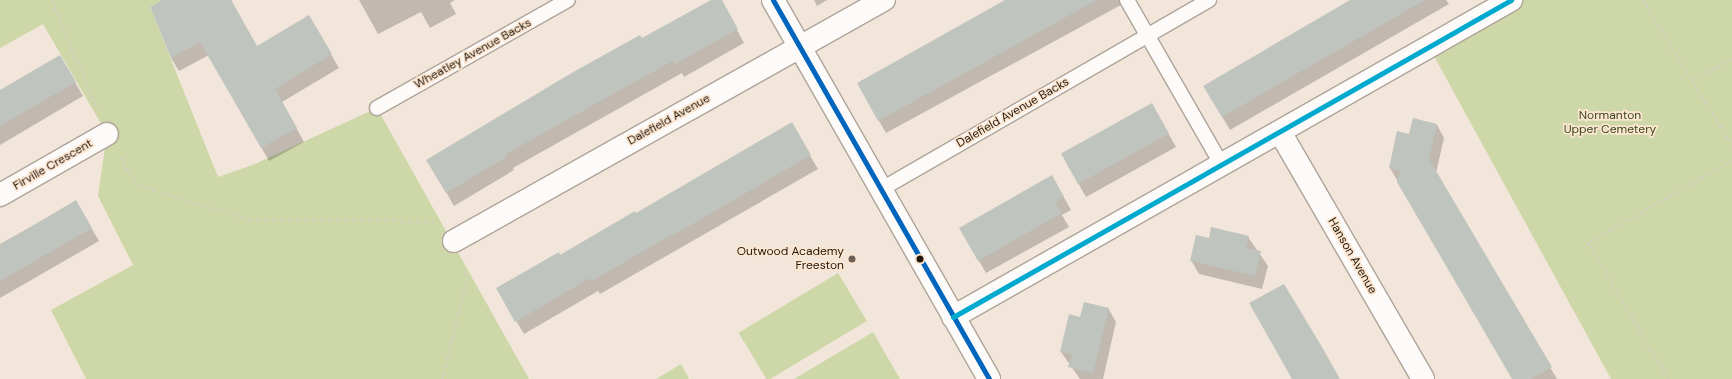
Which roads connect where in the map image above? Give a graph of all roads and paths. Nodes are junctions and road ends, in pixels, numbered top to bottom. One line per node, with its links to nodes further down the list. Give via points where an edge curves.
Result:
1 (52, 0): 15 (path)
2 (568, 0): 13 (lane, Wheatley Avenue Backs)
3 (774, 0): 10 (street)
4 (884, 0): 10 (street, Dalefield Avenue)
5 (1127, 0): 9 (lane)
6 (1209, 0): 9 (lane, Dalefield Avenue Backs)
7 (1643, 0): 12 (path)
8 (1498, 3): 14 (street)
9 (1147, 37): 18 (lane); 19 (lane, Dalefield Avenue Backs)
10 (798, 47): 19 (street); 21 (street, Dalefield Avenue)
11 (1732, 58): 12 (path)
12 (1692, 80): 16 (path)
13 (377, 108)
14 (1280, 132): 18 (street); 25 (street, Hanson Avenue)
15 (107, 134): 20 (street, Firville Crescent); 21 (path, via 137,185 248,219 434,220)
16 (1732, 145)
17 (1732, 160): 26 (path, via 1588,243)
18 (1222, 165): 22 (street)
19 (880, 190): 22 (street)
20 (0, 195)
21 (454, 242): 23 (path, via 467,278)
22 (953, 317): 24 (street)
23 (442, 379)
24 (989, 379)
25 (1423, 379)
26 (1668, 379)

